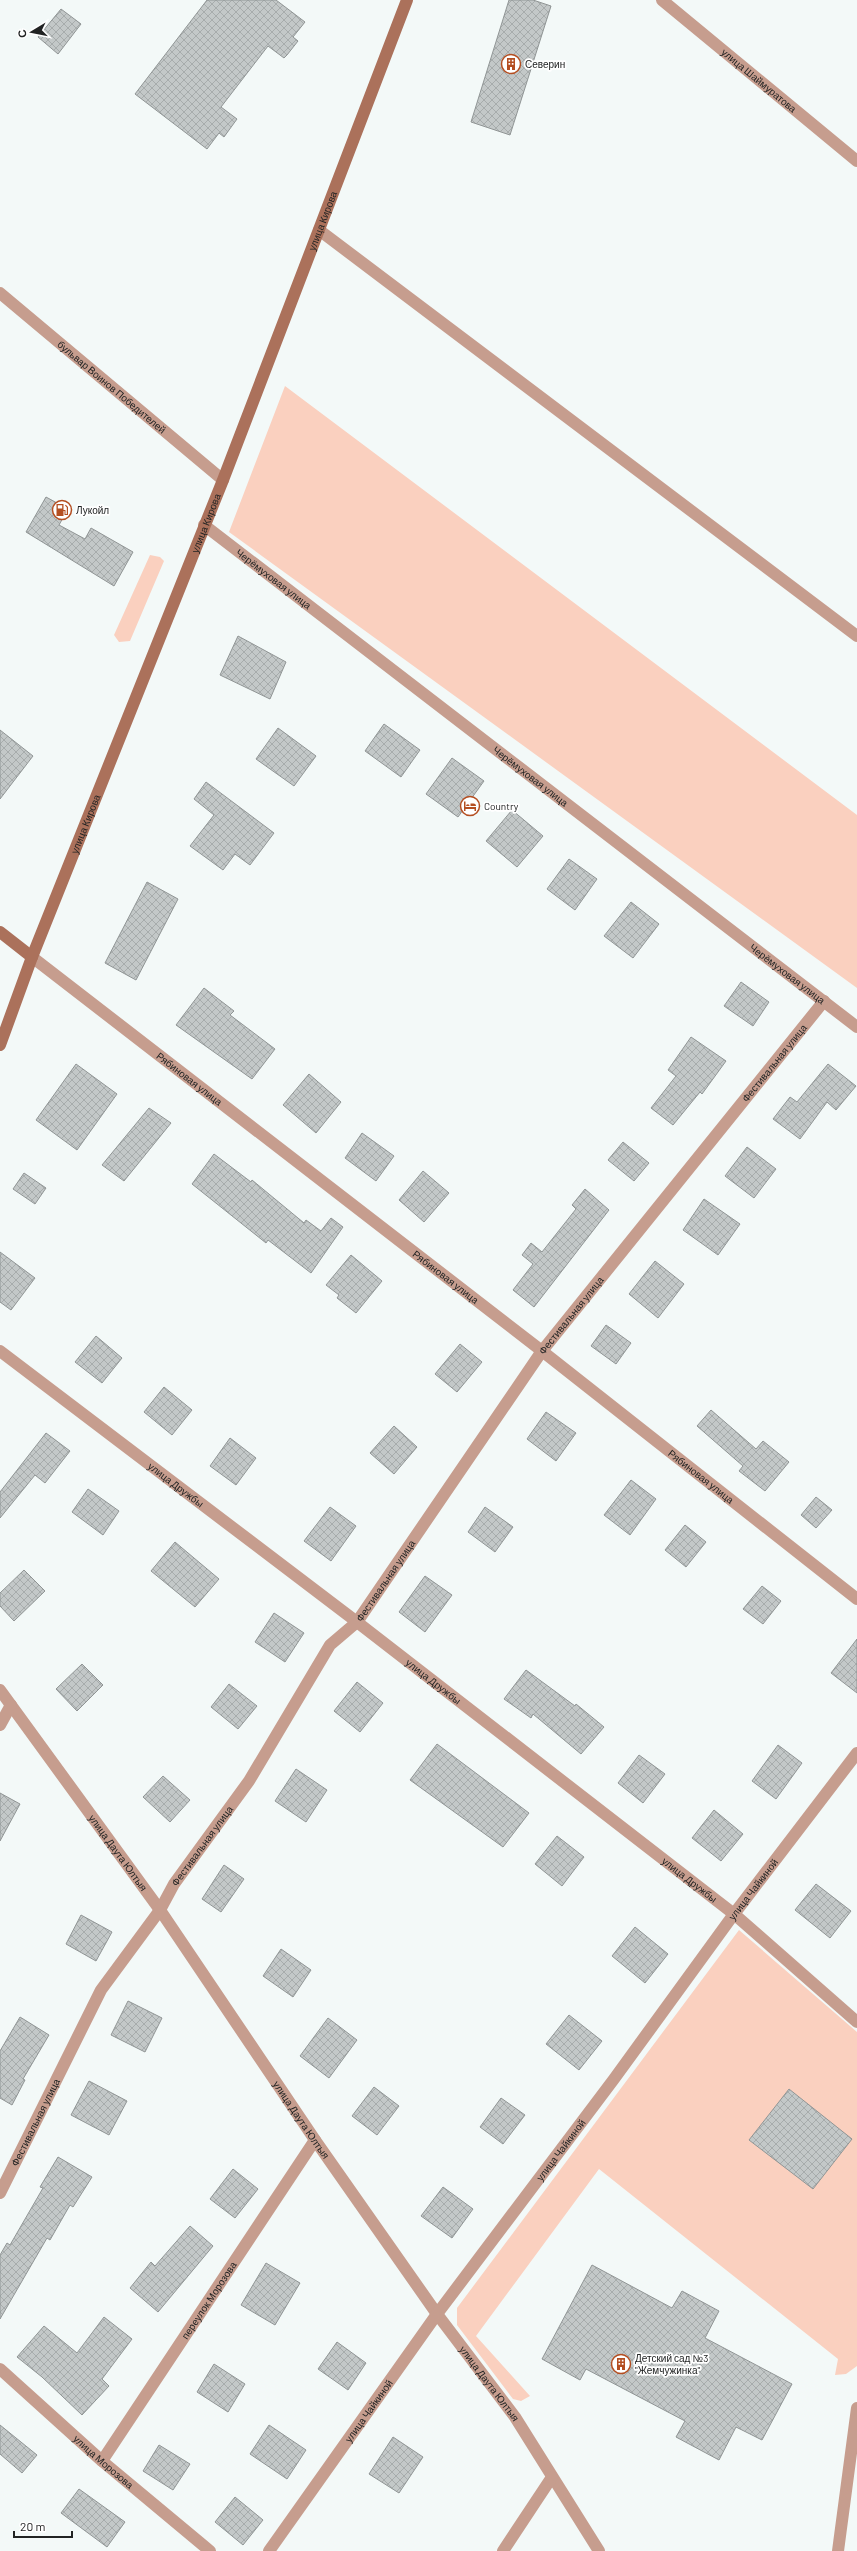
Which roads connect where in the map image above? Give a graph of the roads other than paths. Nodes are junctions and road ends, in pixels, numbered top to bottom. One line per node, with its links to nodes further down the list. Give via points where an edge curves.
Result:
1 (407, 0): 4 (main road, улица Кирова)
2 (662, 0): 3 (street, улица Шаймуратова)
3 (857, 161)
4 (319, 230): 6 (main road, улица Кирова); 8 (street)
5 (0, 293): 6 (street, бульвар Воинов Победителей)
6 (223, 480): 7 (main road, улица Кирова)
7 (204, 525): 10 (main road, улица Кирова); 11 (street, Черёмуховая улица)
8 (857, 636)
9 (0, 932): 10 (main road)
10 (32, 957): 13 (main road, улица Кирова); 15 (street, Рябиновая улица)
11 (824, 1001): 12 (street, Черёмуховая улица); 15 (street, Фестивальная улица)
12 (857, 1027)
13 (0, 1045)
14 (0, 1351): 17 (street, улица Дружбы)
15 (542, 1351): 16 (street, Рябиновая улица); 17 (street, Фестивальная улица)
16 (857, 1598)
17 (357, 1622): 22 (street, Фестивальная улица, via 330,1645 249,1781 174,1884); 23 (street, улица Дружбы)
18 (0, 1690): 19 (street, улица Даута Юлтыя)
19 (11, 1705): 20 (street); 22 (street, улица Даута Юлтыя)
20 (0, 1725)
21 (857, 1753): 23 (street, улица Чайкиной)
22 (160, 1910): 25 (street, улица Даута Юлтыя); 26 (street, Фестивальная улица, via 101,1990)
23 (734, 1914): 24 (street, улица Дружбы); 27 (street, улица Чайкиной, via 614,2079)
24 (857, 2022)
25 (315, 2140): 27 (street, улица Даута Юлтыя); 30 (street, переулок Морозова)
26 (0, 2193)
27 (437, 2314): 31 (street, улица Даута Юлтыя, via 515,2417); 33 (street, улица Чайкиной)
28 (0, 2369): 30 (street, улица Морозова)
29 (857, 2408): 36 (street)
30 (102, 2461): 32 (street, улица Морозова)
31 (552, 2477): 34 (street); 35 (street, улица Даута Юлтыя)
32 (210, 2551)
33 (269, 2551)
34 (503, 2551)
35 (599, 2551)
36 (838, 2551)

